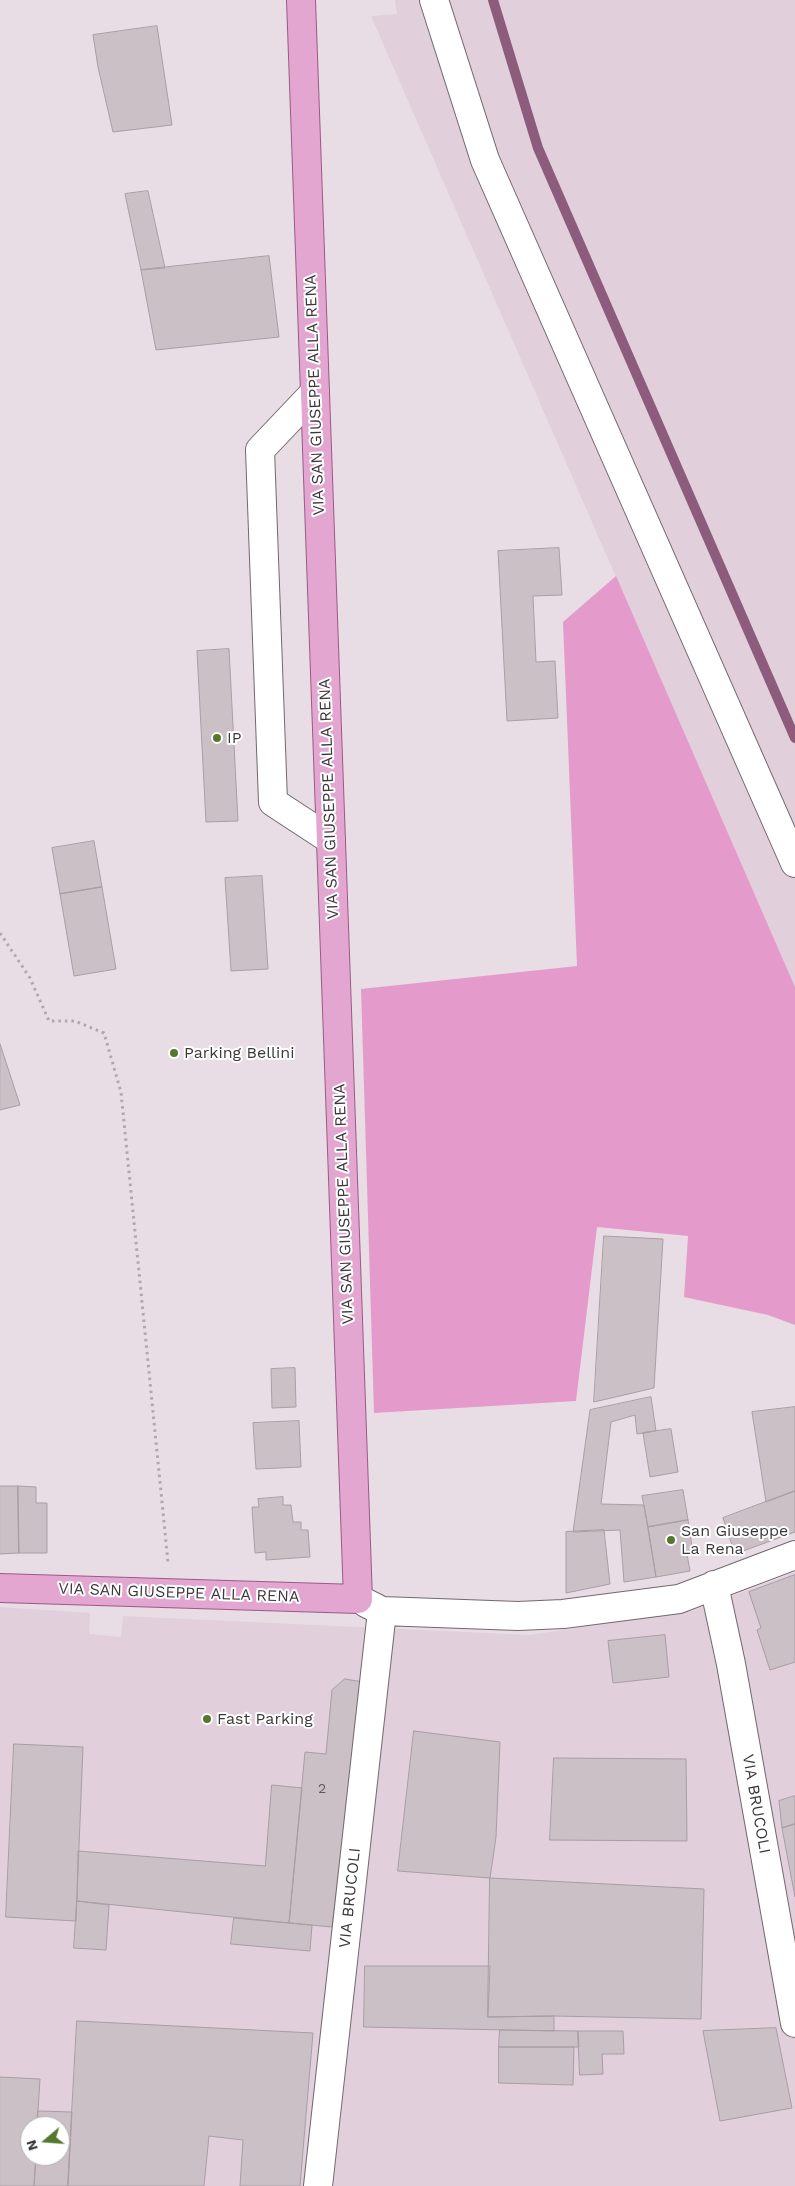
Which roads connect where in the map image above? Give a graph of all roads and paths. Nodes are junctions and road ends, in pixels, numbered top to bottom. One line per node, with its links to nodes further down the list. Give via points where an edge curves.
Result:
1 (301, 0): 3 (main road, VIA SAN GIUSEPPE ALLA RENA)
2 (434, 0): 5 (street, via 485,160)
3 (315, 392): 4 (main road, VIA SAN GIUSEPPE ALLA RENA); 4 (street, via 260,450 261,479 274,802)
4 (331, 840): 11 (main road, VIA SAN GIUSEPPE ALLA RENA)
5 (795, 863)
6 (0, 933): 10 (path, via 30,978 49,1021 75,1021 104,1033 121,1092)
7 (795, 1555): 8 (street, VIA SAN GIUSEPPE ALLA RENA)
8 (714, 1585): 12 (street, VIA SAN GIUSEPPE ALLA RENA, via 679,1598 563,1614 518,1616); 13 (street, VIA BRUCOLI)
9 (0, 1588): 10 (main road, VIA SAN GIUSEPPE ALLA RENA)
10 (171, 1592): 11 (main road, VIA SAN GIUSEPPE ALLA RENA)
11 (358, 1598): 12 (street, VIA SAN GIUSEPPE ALLA RENA)
12 (382, 1611): 14 (street, VIA BRUCOLI)
13 (795, 2024)
14 (318, 2186)

